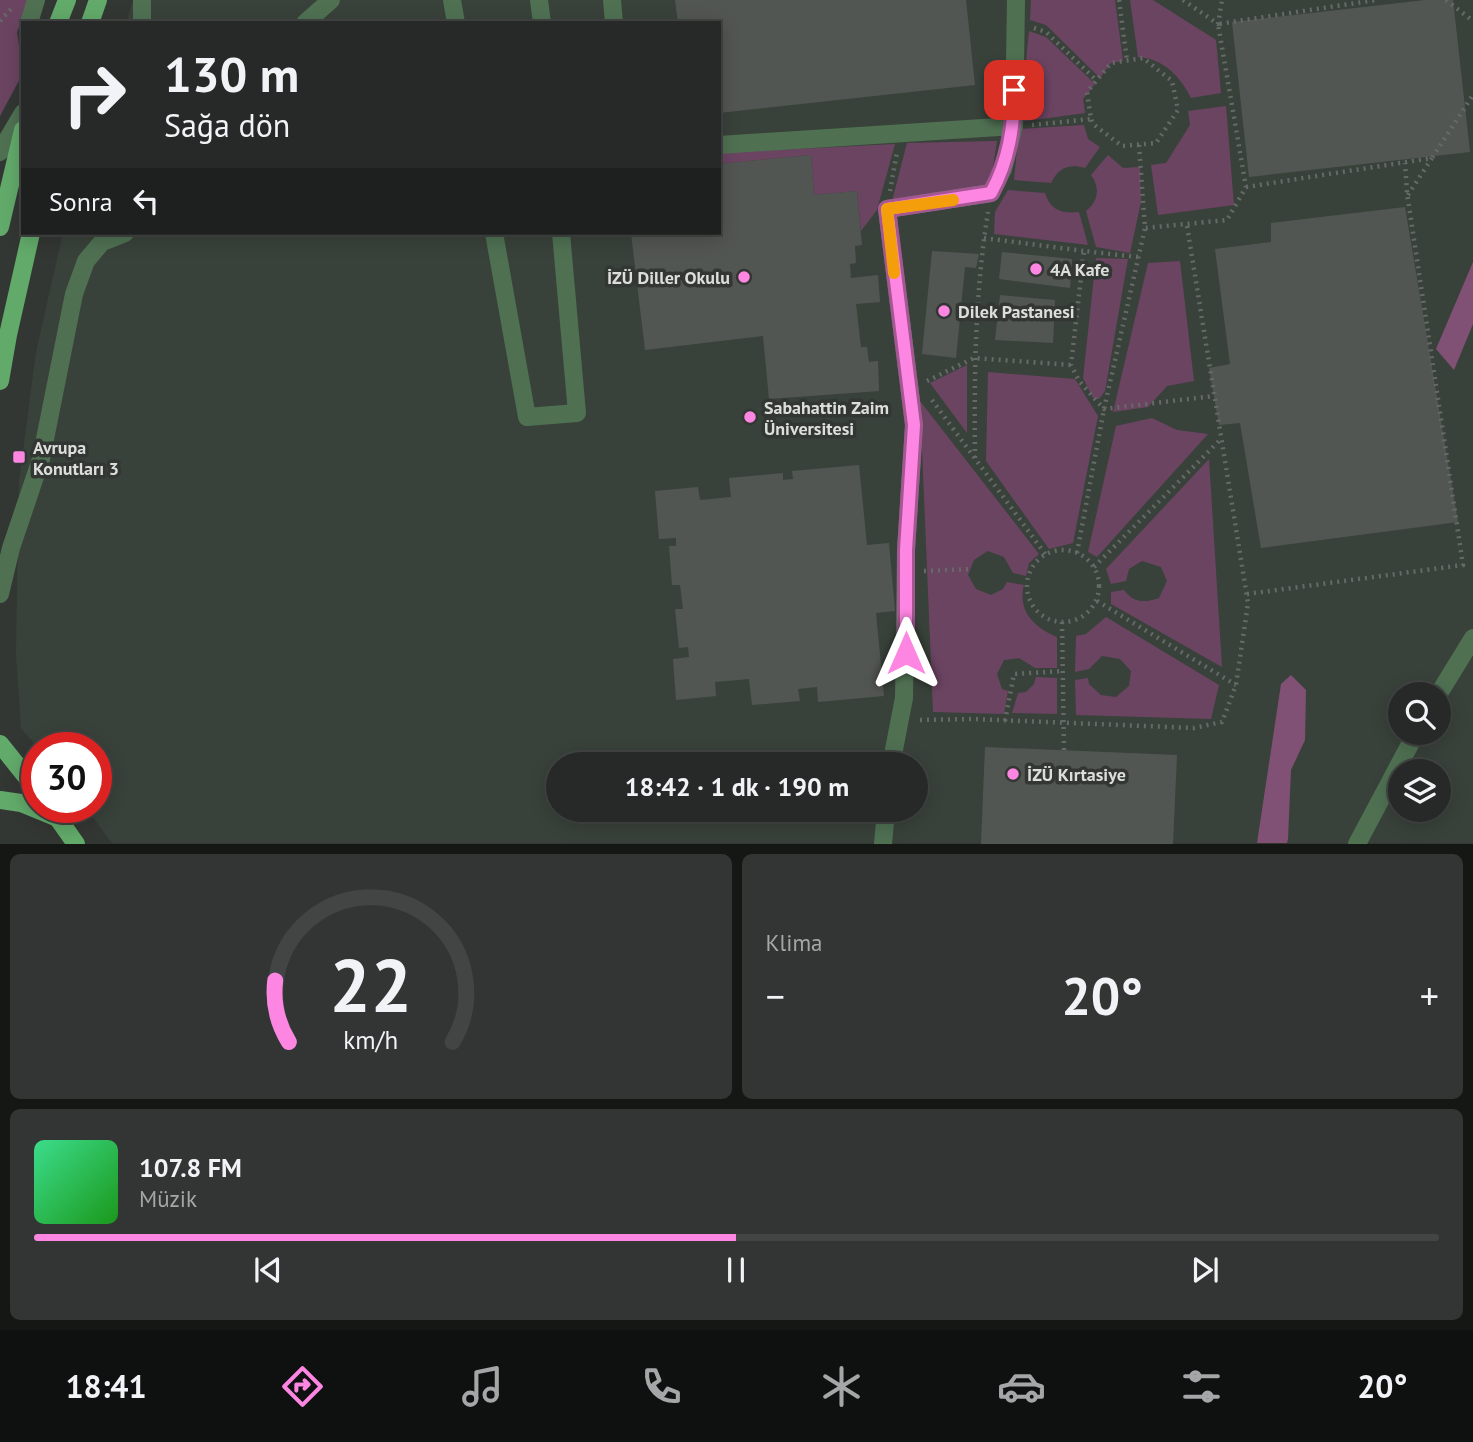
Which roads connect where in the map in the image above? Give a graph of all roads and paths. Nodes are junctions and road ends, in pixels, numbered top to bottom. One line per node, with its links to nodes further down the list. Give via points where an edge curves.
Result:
1 (36, 0): 15 (street)
2 (67, 0): 16 (main road)
3 (98, 0): 17 (main road)
4 (142, 0): 18 (street)
5 (331, 0): 19 (street)
6 (452, 0): 20 (street)
7 (540, 0): 21 (street)
8 (612, 0): 22 (street)
9 (1016, 0): 23 (street)
10 (1119, 0): 26 (path)
11 (1183, 0): 25 (path)
12 (1222, 0): 25 (path)
13 (1376, 0): 25 (path)
14 (1446, 0): 24 (path)
15 (30, 21)
16 (59, 21)
17 (91, 21)
18 (142, 21)
19 (307, 21)
20 (456, 21)
21 (541, 21)
22 (614, 21)
23 (1015, 21): 27 (path, via 1046,32); 31 (street)
24 (1473, 21)
25 (1218, 24): 39 (path)
26 (1127, 61): 27 (path, via 1111,63); 35 (path, via 1143,58 1172,81 1178,110 1156,143)
27 (1097, 81): 30 (path, via 1087,92)
28 (1473, 95): 37 (path)
29 (21, 116): 36 (street)
30 (1091, 118): 31 (path); 35 (path, via 1122,146)
31 (1014, 127): 32 (street); 40 (street)
32 (900, 134): 34 (street); 42 (path)
33 (21, 138): 44 (main road)
34 (721, 145)
35 (1139, 145): 45 (path)
36 (0, 152)
37 (1432, 158): 38 (path); 41 (path)
38 (1405, 163): 39 (path); 41 (path)
39 (1247, 187): 43 (path, via 1227,220)
40 (991, 193): 42 (street); 50 (path)
41 (1408, 195): 68 (path, via 1463,565)
42 (887, 209): 54 (street)
43 (1187, 226): 45 (path); 58 (path)
44 (0, 227)
45 (1145, 228): 52 (path)
46 (31, 235): 56 (main road)
47 (120, 235): 67 (street, via 102,242 82,272 41,459)
48 (494, 235): 49 (street, via 527,417 577,413)
49 (561, 235)
50 (984, 238): 51 (path); 53 (path)
51 (1084, 251): 52 (path); 55 (path)
52 (1138, 257): 59 (path)
53 (974, 358): 54 (path, via 920,384); 55 (path); 61 (path)
54 (906, 364): 66 (street, via 914,425)
55 (1070, 365): 59 (path)
56 (0, 382)
57 (928, 395): 61 (path)
58 (1214, 396): 59 (path); 60 (path)
59 (1104, 409): 62 (path)
60 (1221, 439): 64 (path); 68 (path)
61 (975, 458): 63 (path)
62 (1077, 553): 63 (path, via 1066,550); 64 (path)
63 (1046, 555): 70 (path, via 1033,565 1027,589 1037,611 1046,619)
64 (1094, 567): 69 (path, via 1099,578)
65 (971, 569): 66 (path)
66 (906, 572): 75 (street, via 905,687)
67 (0, 594)
68 (1247, 594): 74 (path)
69 (1097, 601): 70 (path, via 1081,618); 74 (path)
70 (1062, 622): 72 (path)
71 (1473, 638): 73 (street)
72 (1064, 671): 76 (path, via 1014,674); 77 (path)
73 (1446, 682)
74 (1236, 685): 77 (path, via 1222,722 1194,728)
75 (900, 720): 76 (path); 81 (street)
76 (1005, 721): 77 (path)
77 (1065, 723): 80 (path)
78 (0, 744): 82 (main road)
79 (1410, 745): 89 (street)
80 (1064, 751)
81 (894, 752)
82 (21, 770)
83 (0, 800): 84 (main road)
84 (21, 803)
85 (885, 822): 88 (street)
86 (62, 823): 87 (main road)
87 (76, 844)
88 (883, 844)
89 (1357, 844)

